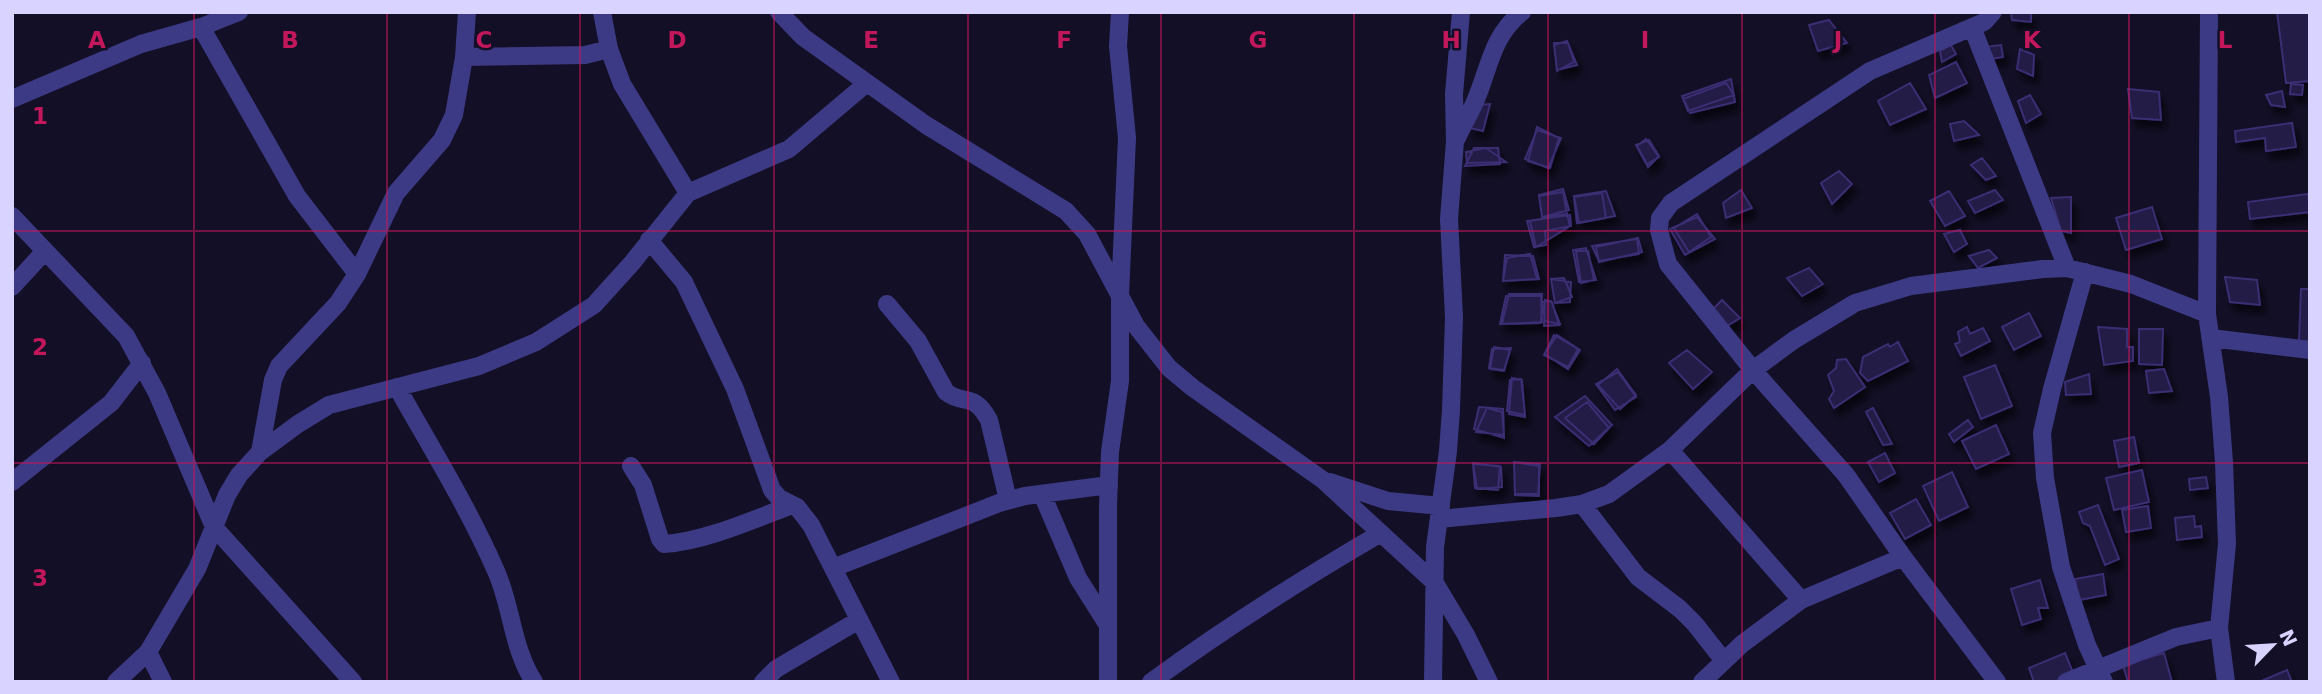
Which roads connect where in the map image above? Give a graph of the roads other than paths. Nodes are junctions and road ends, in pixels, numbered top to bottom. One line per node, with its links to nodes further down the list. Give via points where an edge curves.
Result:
1 (239, 12): 10 (street)
2 (467, 12): 13 (street)
3 (603, 12): 12 (street)
4 (779, 12): 14 (street, via 803,37)
5 (1120, 12): 24 (street, via 1118,46 1127,138)
6 (1461, 12): 16 (street)
7 (1522, 12): 16 (street, via 1501,33 1475,103)
8 (1993, 12): 11 (street)
9 (2209, 12): 26 (street)
10 (201, 27): 15 (street, via 141,44); 22 (street, via 297,196)
11 (1972, 27): 21 (street); 30 (street, via 1870,71 1671,203 1660,218 1668,264)
12 (609, 49): 13 (street, via 585,55); 17 (street, via 622,84)
13 (464, 57): 22 (street, via 454,115 442,140 396,194)
14 (866, 83): 17 (street, via 789,149); 24 (street, via 1066,211 1096,247)
15 (12, 99)
16 (1455, 141): 42 (street, via 1450,219 1451,398)
17 (688, 193): 19 (street)
18 (12, 216): 20 (street)
19 (649, 240): 31 (street, via 594,305 536,342 479,366); 41 (street, via 684,282 735,390 772,490)
20 (45, 251): 23 (street); 29 (street, via 126,336)
21 (2076, 270): 26 (street, via 2131,284); 30 (street, via 2043,269 1911,286 1855,303); 54 (street, via 2042,433 2061,567)
22 (357, 275): 33 (street, via 338,303 279,366)
23 (12, 287)
24 (1120, 295): 35 (street, via 1136,326 1169,368); 37 (street, via 1120,381)
25 (887, 304): 39 (street, via 918,341 946,392 975,402 984,411)
26 (2207, 314): 27 (street)
27 (2211, 338): 28 (street); 51 (street, via 2220,397 2227,544)
28 (2310, 350)
29 (142, 363): 36 (street, via 111,403); 43 (street)
30 (1753, 370): 32 (street); 45 (street, via 1846,475)
31 (397, 387): 33 (street, via 329,405); 58 (street, via 497,573 519,654)
32 (1670, 450): 40 (street, via 1609,494); 48 (street)
33 (260, 452): 43 (street, via 239,475)
34 (631, 466): 41 (street, via 643,485 664,544)
35 (1323, 480): 42 (street); 44 (street)
36 (12, 482)
37 (1109, 485): 38 (street); 50 (street)
38 (1042, 494): 39 (street); 50 (street, via 1078,578)
39 (1008, 500): 46 (street)
40 (1583, 504): 42 (street); 53 (street, via 1638,577 1680,609)
41 (792, 505): 46 (street, via 811,525)
42 (1440, 513): 47 (street)
43 (214, 527): 52 (street, via 197,569); 57 (street)
44 (1381, 533): 47 (street); 62 (street, via 1295,583)
45 (1903, 557): 48 (street); 66 (street)
46 (833, 568): 49 (street)
47 (1435, 583): 63 (street); 64 (street)
48 (1801, 600): 53 (street)
49 (859, 620): 59 (street, via 776,669); 60 (street)
50 (1107, 624): 61 (street)
51 (2219, 628): 54 (street, via 2176,638); 68 (street)
52 (148, 652): 55 (street); 56 (street)
53 (1724, 661): 65 (street)
54 (2101, 675): 67 (street)
55 (116, 682)
56 (163, 682)
57 (353, 682)
58 (534, 682)
59 (763, 682)
60 (891, 682)
61 (1108, 682)
62 (1151, 682)
63 (1433, 682)
64 (1489, 682)
65 (1702, 682)
66 (1997, 682)
67 (2066, 682)
68 (2226, 682)

